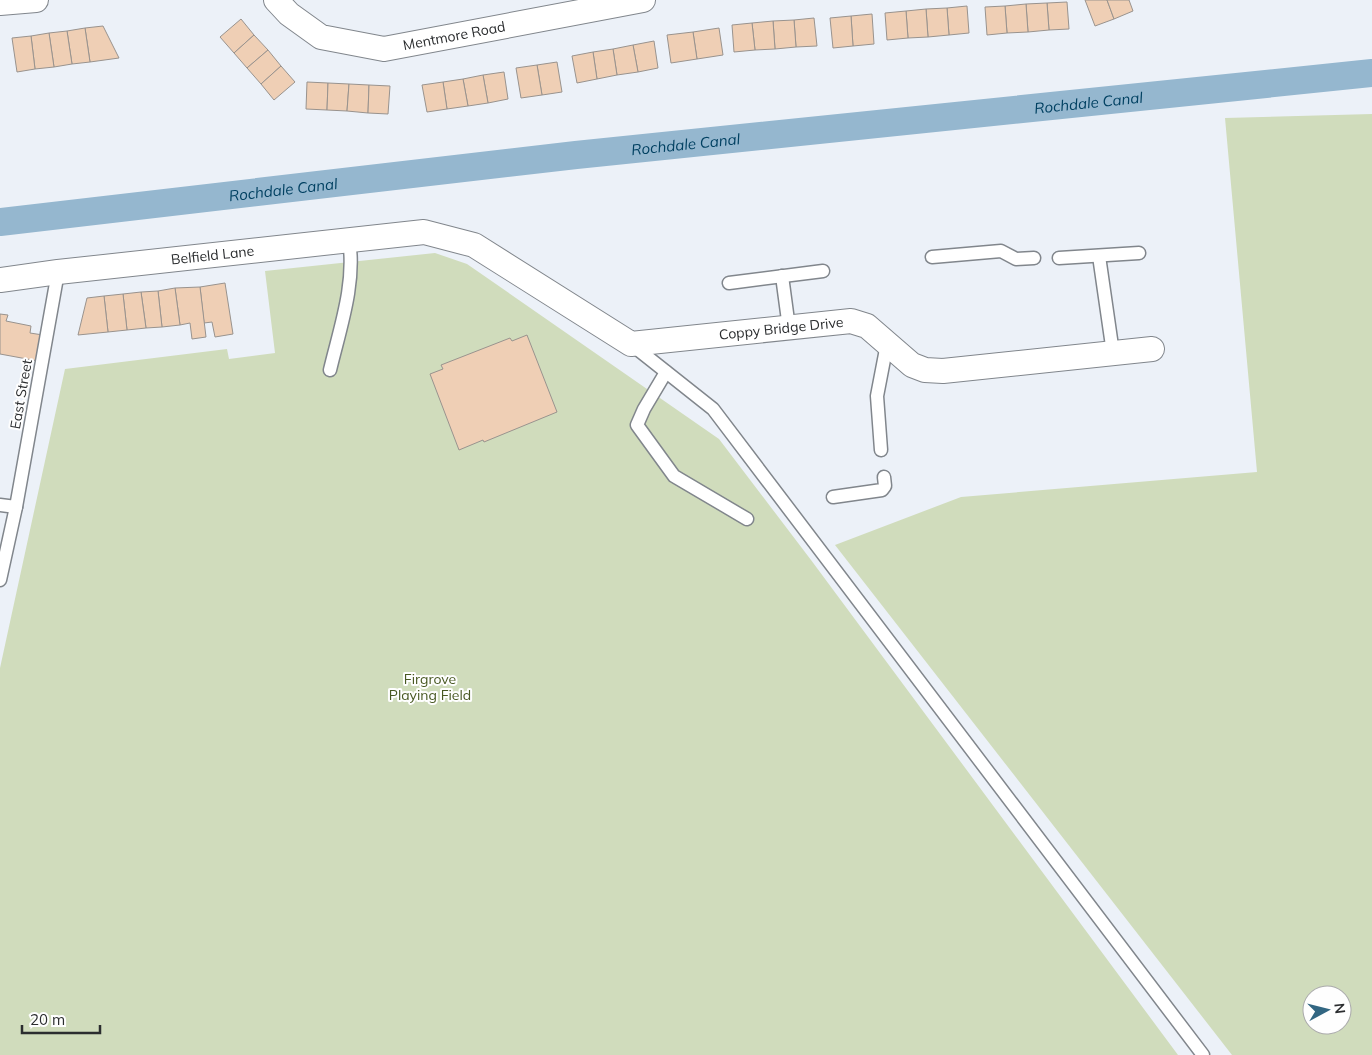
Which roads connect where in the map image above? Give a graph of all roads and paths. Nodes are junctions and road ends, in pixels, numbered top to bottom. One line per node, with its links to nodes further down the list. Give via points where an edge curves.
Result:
1 (36, 0): 4 (street)
2 (276, 0): 3 (street, Mentmore Road, via 289,14 321,36 384,49)
3 (643, 0)
4 (0, 3)
5 (349, 240): 12 (street, Belfield Lane); 17 (street, Belfield Lane, via 424,232 474,245); 21 (lane, via 352,256 347,300)
6 (1138, 253): 7 (lane)
7 (1099, 256): 10 (lane); 20 (lane)
8 (932, 257): 9 (lane, via 1001,251 1016,259)
9 (1034, 258)
10 (1059, 258)
11 (824, 271): 13 (lane)
12 (58, 272): 14 (street, Belfield Lane); 27 (lane, East Street)
13 (782, 276): 15 (lane); 16 (lane)
14 (0, 280)
15 (729, 283)
16 (789, 328): 17 (street, Coppy Bridge Drive); 18 (street, Coppy Bridge Drive, via 851,320 868,326)
17 (631, 344): 22 (lane)
18 (887, 344): 20 (street, Coppy Bridge Drive, via 912,365 943,371); 23 (lane, via 877,396)
19 (1152, 349): 20 (street, Coppy Bridge Drive)
20 (1113, 353)
21 (330, 370)
22 (666, 372): 28 (lane, via 637,425 674,476); 30 (lane, via 713,409)
23 (880, 450)
24 (884, 477): 25 (lane, via 882,490)
25 (833, 497)
26 (0, 505): 27 (lane)
27 (16, 507): 29 (lane, East Street)
28 (747, 519)
29 (0, 580)
30 (1203, 1055)

